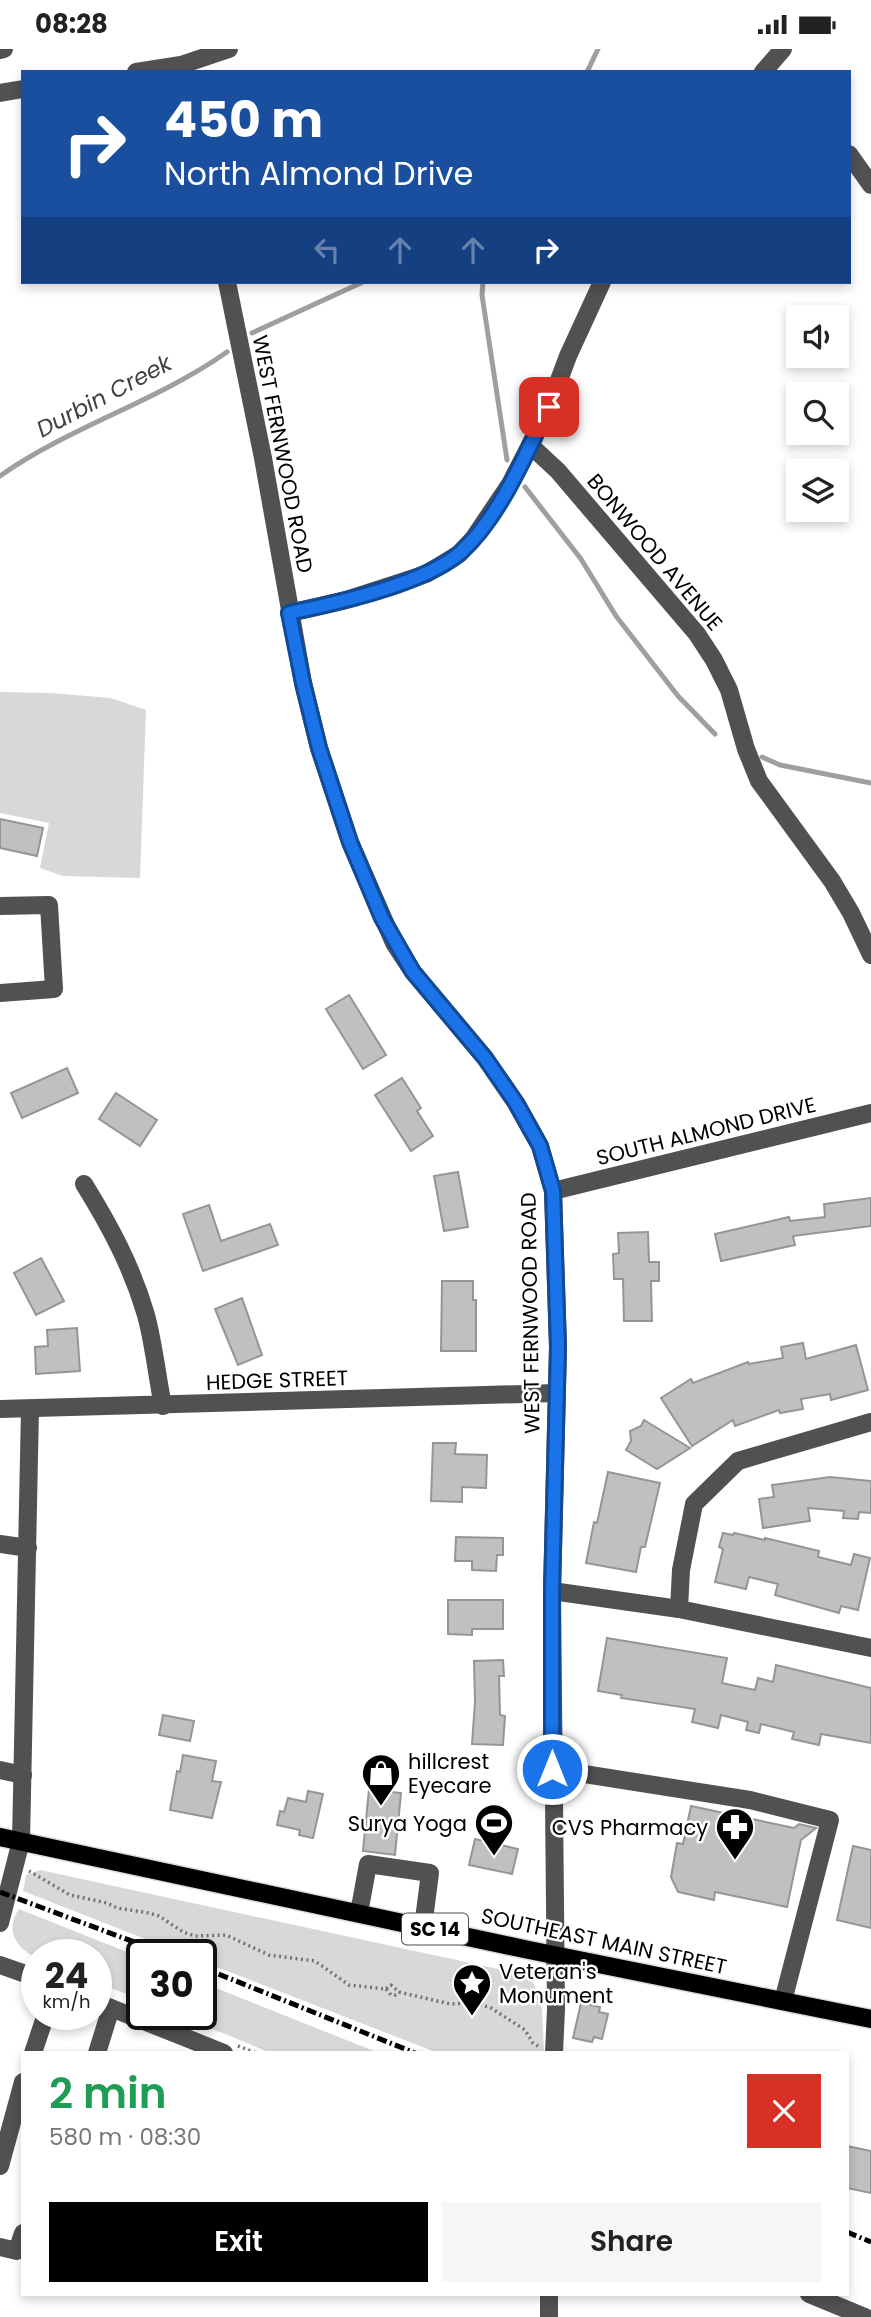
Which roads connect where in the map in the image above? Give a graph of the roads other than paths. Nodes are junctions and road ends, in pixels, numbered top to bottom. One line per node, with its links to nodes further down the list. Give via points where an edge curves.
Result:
1 (229, 49): 3 (street)
2 (783, 49): 4 (street)
3 (180, 62): 5 (street)
4 (771, 69)
5 (145, 70)
6 (21, 89): 7 (street)
7 (0, 93)
8 (851, 157): 9 (street)
9 (871, 185)
10 (227, 284): 13 (street, WEST FERNWOOD ROAD)
11 (601, 284): 12 (street)
12 (530, 445): 13 (street, via 482,528 458,554 426,573); 15 (street, BONWOOD AVENUE, via 558,471 697,634 729,691 759,781 832,881)
13 (289, 613): 19 (street, WEST FERNWOOD ROAD, via 319,748 350,842 382,918 413,972 516,1103 540,1146)
14 (0, 906): 16 (street, via 49,905 54,989)
15 (871, 955)
16 (0, 993)
17 (871, 1114): 19 (street, SOUTH ALMOND DRIVE)
18 (84, 1184): 21 (street, via 126,1258 145,1313)
19 (553, 1191): 20 (street, WEST FERNWOOD ROAD)
20 (556, 1393): 21 (street, HEDGE STREET); 27 (street, WEST FERNWOOD ROAD)
21 (163, 1406): 23 (street, HEDGE STREET)
22 (0, 1409): 23 (street, HEDGE STREET)
23 (30, 1409): 26 (street)
24 (871, 1422): 28 (street, via 738,1461 694,1504 681,1570)
25 (0, 1544): 26 (street)
26 (28, 1548): 32 (street)
27 (552, 1591): 28 (street); 30 (street, WEST FERNWOOD ROAD)
28 (679, 1609): 29 (street)
29 (871, 1648)
30 (552, 1769): 38 (street, WEST FERNWOOD ROAD); 41 (street, via 750,1800 830,1820)
31 (0, 1770): 32 (street)
32 (23, 1775): 34 (street)
33 (0, 1837): 34 (main road, SOUTHEAST MAIN STREET / SC 14)
34 (20, 1841): 35 (main road, SOUTHEAST MAIN STREET / SC 14); 36 (street)
35 (359, 1913): 37 (main road, SOUTHEAST MAIN STREET / SC 14); 37 (street, via 368,1864 429,1873)
36 (0, 1923)
37 (423, 1927): 38 (main road, SOUTHEAST MAIN STREET / SC 14)
38 (555, 1955): 41 (main road, SOUTHEAST MAIN STREET / SC 14); 46 (street, WEST FERNWOOD ROAD, via 556,2009)
39 (0, 1965): 40 (street)
40 (21, 1972)
41 (783, 2001): 43 (main road, SOUTHEAST MAIN STREET / SC 14)
42 (112, 2008): 49 (street)
43 (871, 2019)
44 (41, 2030): 47 (street)
45 (100, 2030): 48 (street)
46 (547, 2050)
47 (34, 2051)
48 (97, 2051)
49 (219, 2051)
50 (21, 2089): 51 (street)
51 (0, 2166)
52 (21, 2239): 53 (street, via 17,2251)
53 (0, 2247)
54 (549, 2296): 56 (street)
55 (814, 2296): 57 (street)
56 (549, 2317)
57 (865, 2317)

